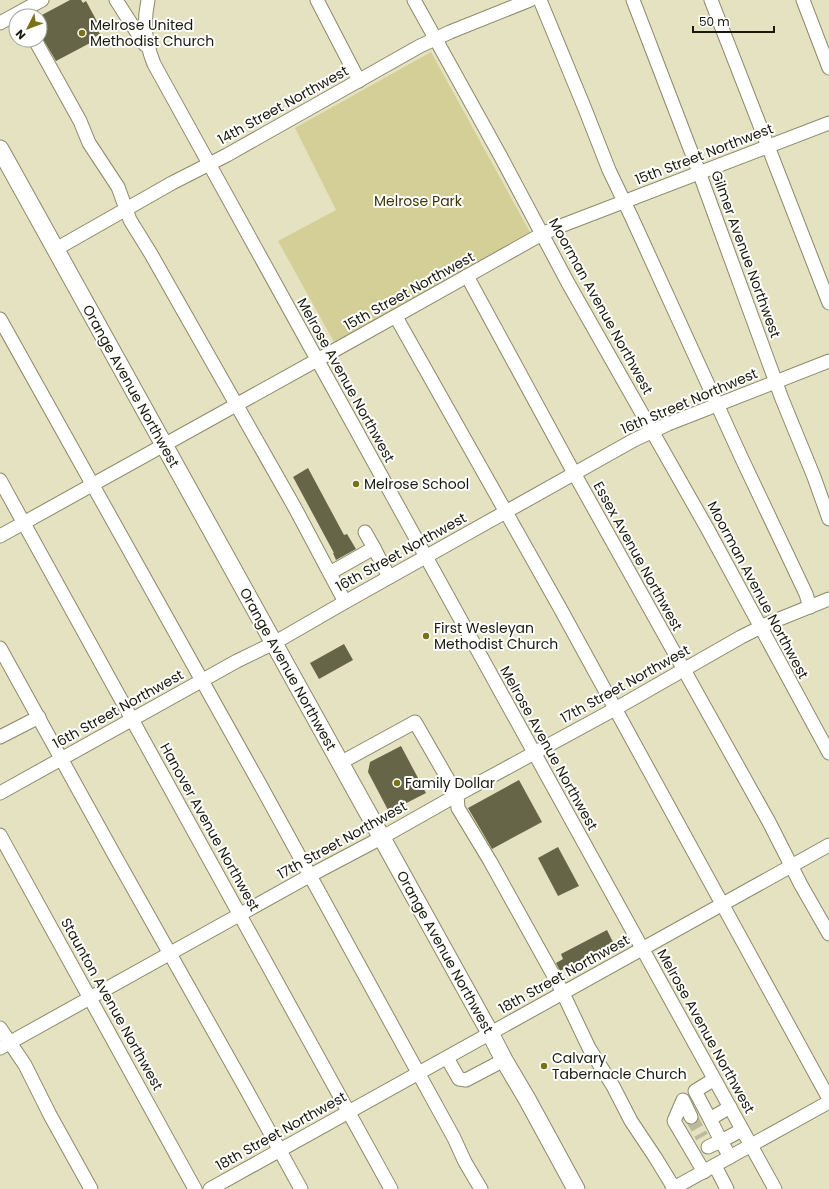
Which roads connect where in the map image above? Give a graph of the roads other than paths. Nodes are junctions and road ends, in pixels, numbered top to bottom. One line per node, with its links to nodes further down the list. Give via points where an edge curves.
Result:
1 (42, 0): 11 (street)
2 (116, 0): 14 (street)
3 (148, 0): 14 (street, Melrose Avenue Northwest, via 144,24)
4 (317, 0): 16 (street)
5 (414, 0): 12 (street, Moorman Avenue Northwest)
6 (530, 0): 12 (street, 14th Street Northwest)
7 (540, 0): 22 (street)
8 (633, 0): 21 (street, Gilmer Avenue Northwest)
9 (711, 0): 18 (street)
10 (803, 0): 15 (street)
11 (30, 8)
12 (436, 39): 16 (street, 14th Street Northwest); 24 (street, Moorman Avenue Northwest)
13 (39, 48): 23 (street, via 80,121 89,143 118,187)
14 (147, 48): 20 (street, Melrose Avenue Northwest)
15 (829, 68)
16 (359, 81): 20 (street, 14th Street Northwest)
17 (829, 122): 18 (street, 15th Street Northwest)
18 (768, 147): 21 (street, 15th Street Northwest); 27 (street)
19 (0, 149): 25 (main road, Orange Avenue Northwest)
20 (208, 164): 23 (street, 14th Street Northwest); 30 (street, Melrose Avenue Northwest)
21 (699, 172): 22 (street, 15th Street Northwest); 32 (street, Gilmer Avenue Northwest)
22 (624, 201): 24 (street, 15th Street Northwest); 34 (street)
23 (126, 209): 25 (street, 14th Street Northwest); 33 (street)
24 (542, 234): 26 (street, 15th Street Northwest); 35 (street, Moorman Avenue Northwest)
25 (56, 249): 36 (main road, Orange Avenue Northwest)
26 (467, 276): 28 (street, 15th Street Northwest); 37 (street, Essex Avenue Northwest)
27 (829, 303)
28 (396, 317): 30 (street, 15th Street Northwest); 40 (street)
29 (0, 319): 39 (street)
30 (316, 360): 33 (street, 15th Street Northwest); 46 (street, Melrose Avenue Northwest)
31 (829, 361): 32 (street, 16th Street Northwest)
32 (776, 382): 34 (street, 16th Street Northwest); 41 (street, Gilmer Avenue Northwest)
33 (236, 404): 36 (street, 15th Street Northwest); 50 (street)
34 (717, 405): 35 (street, 16th Street Northwest); 51 (street)
35 (652, 432): 37 (street, 16th Street Northwest); 52 (street, Moorman Avenue Northwest)
36 (164, 446): 39 (street, 15th Street Northwest); 53 (main road, Orange Avenue Northwest)
37 (574, 473): 40 (street, 16th Street Northwest); 55 (street, Essex Avenue Northwest)
38 (0, 480): 42 (street, Hanover Avenue Northwest)
39 (93, 484): 42 (street, 15th Street Northwest); 56 (street)
40 (505, 512): 46 (street, 16th Street Northwest); 57 (street)
41 (829, 519)
42 (23, 523): 44 (street, 15th Street Northwest); 59 (street, Hanover Avenue Northwest)
43 (365, 532): 45 (street)
44 (0, 536)
45 (374, 548): 47 (street); 48 (street)
46 (425, 557): 48 (street, 16th Street Northwest); 61 (street, Melrose Avenue Northwest)
47 (334, 570)
48 (389, 577): 50 (street, 16th Street Northwest)
49 (829, 599): 51 (street, 17th Street Northwest)
50 (345, 602): 53 (street, 16th Street Northwest)
51 (810, 607): 52 (street, 17th Street Northwest)
52 (760, 628): 55 (street, 17th Street Northwest); 62 (street, Moorman Avenue Northwest)
53 (274, 643): 56 (street, 16th Street Northwest); 64 (main road, Orange Avenue Northwest)
54 (0, 648): 58 (street)
55 (683, 670): 57 (street, 17th Street Northwest); 70 (street, Essex Avenue Northwest)
56 (201, 680): 59 (street, 16th Street Northwest); 71 (street)
57 (615, 709): 61 (street, 17th Street Northwest); 72 (street)
58 (39, 718): 60 (street); 63 (street)
59 (132, 719): 63 (street, 16th Street Northwest); 73 (street, Hanover Avenue Northwest)
60 (0, 737)
61 (534, 753): 66 (street, 17th Street Northwest); 75 (street, Melrose Avenue Northwest)
62 (829, 753)
63 (62, 758): 65 (street, 16th Street Northwest); 76 (street)
64 (340, 763): 66 (street, via 415,722); 68 (main road, Orange Avenue Northwest)
65 (0, 793)
66 (457, 795): 68 (street, 17th Street Northwest); 77 (street, via 458,808)
67 (0, 835): 78 (street, Staunton Avenue Northwest)
68 (382, 838): 71 (street, 17th Street Northwest); 80 (main road, Orange Avenue Northwest)
69 (829, 845): 70 (street, 18th Street Northwest)
70 (791, 866): 72 (street, 18th Street Northwest); 74 (street, Essex Avenue Northwest)
71 (309, 876): 73 (street, 17th Street Northwest); 84 (street)
72 (723, 905): 75 (street, 18th Street Northwest); 87 (street)
73 (240, 914): 76 (street, 17th Street Northwest); 91 (street, Hanover Avenue Northwest)
74 (829, 934)
75 (642, 949): 77 (street, 18th Street Northwest); 85 (street, Melrose Avenue Northwest)
76 (170, 954): 78 (street, 17th Street Northwest); 97 (street)
77 (562, 994): 80 (street, 18th Street Northwest); 109 (street, via 589,1048)
78 (90, 999): 81 (street, 17th Street Northwest); 103 (street, Staunton Avenue Northwest)
79 (0, 1028): 81 (street)
80 (490, 1033): 82 (street, 18th Street Northwest); 83 (main road, Orange Avenue Northwest)
81 (5, 1045): 102 (street, via 25,1065)
82 (447, 1058): 83 (street, via 459,1079 466,1080); 84 (street, 18th Street Northwest)
83 (504, 1060): 108 (main road, Orange Avenue Northwest)
84 (419, 1074): 91 (street, 18th Street Northwest); 107 (street)
85 (713, 1080): 86 (street); 90 (street, Melrose Avenue Northwest)
86 (695, 1091): 88 (street); 93 (street)
87 (829, 1099)
88 (683, 1100): 92 (street); 98 (street, via 674,1122)
89 (829, 1102): 96 (street)
90 (730, 1107): 93 (street); 94 (street, Melrose Avenue Northwest)
91 (349, 1111): 97 (street, 18th Street Northwest); 106 (street, Hanover Avenue Northwest)
92 (691, 1117)
93 (710, 1118): 95 (street)
94 (742, 1130): 95 (street); 96 (street, Melrose Avenue Northwest)
95 (721, 1141): 98 (street, via 705,1142); 99 (street)
96 (751, 1146): 99 (street); 110 (street, Melrose Avenue Northwest)
97 (280, 1150): 104 (street, 18th Street Northwest); 105 (street)
98 (694, 1155): 100 (street)
99 (730, 1157): 100 (street)
100 (709, 1169): 101 (street); 109 (street)
101 (726, 1187)
102 (91, 1189)
103 (195, 1189)
104 (210, 1189)
105 (301, 1189)
106 (391, 1189)
107 (480, 1189)
108 (576, 1189)
109 (673, 1189)
110 (775, 1189)

